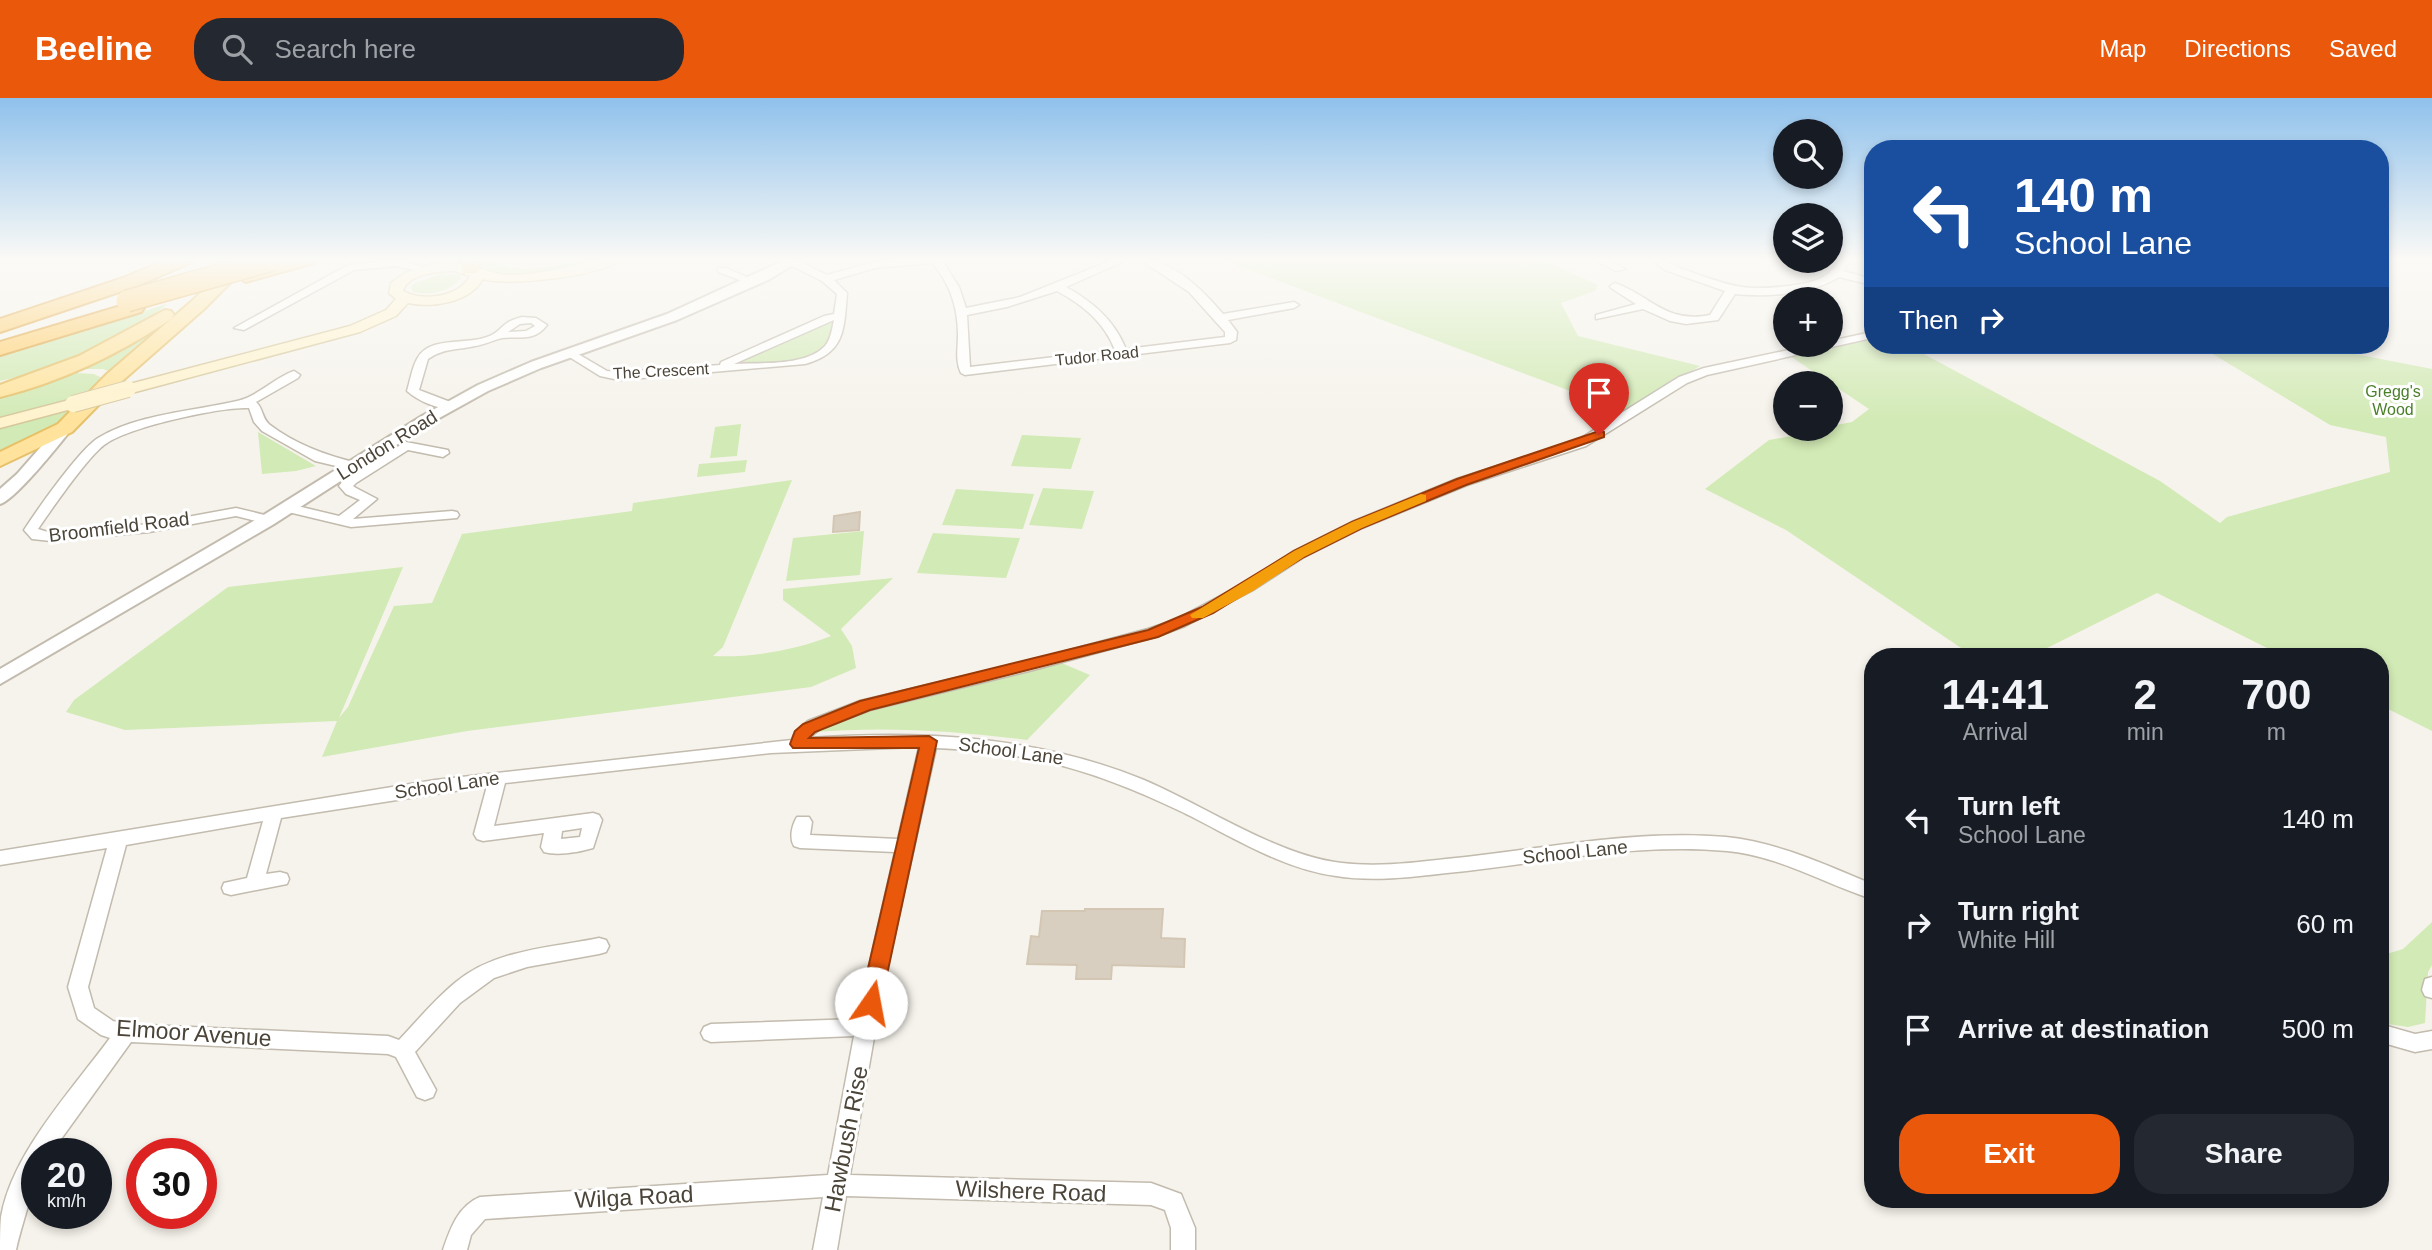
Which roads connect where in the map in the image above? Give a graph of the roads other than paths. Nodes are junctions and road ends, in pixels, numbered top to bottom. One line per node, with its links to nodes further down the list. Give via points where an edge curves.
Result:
1 (961, 312): 29 (street, Tudor Road, via 965,371)
2 (39, 313): 21 (highway)
3 (101, 313): 26 (highway)
4 (107, 313): 27 (highway)
5 (169, 313): 32 (main road, via 135,336)
6 (190, 313): 33 (main road)
7 (268, 313): 22 (street)
8 (391, 313): 23 (main road)
9 (408, 313): 23 (main road)
10 (681, 313): 28 (street, London Road)
11 (839, 313): 18 (street, The Crescent)
12 (1098, 313): 29 (street, via 1114,331)
13 (1218, 313): 19 (street)
14 (1247, 313): 19 (street)
15 (1616, 313): 20 (street)
16 (1659, 313): 17 (street, via 1698,322)
17 (1718, 313)
18 (839, 316): 30 (street, The Crescent); 30 (street, The Crescent, via 834,346 810,360)
19 (1222, 317): 29 (street, Tudor Road, via 1232,335 1230,340)
20 (1600, 317)
21 (0, 326)
22 (240, 328)
23 (355, 328): 33 (main road)
24 (503, 335): 36 (street, via 443,347 423,358 413,391)
25 (1864, 337): 49 (street, via 1703,372 1591,439 1462,482 1357,525 1180,623 866,705 814,725)
26 (0, 340)
27 (0, 349)
28 (569, 353): 30 (street, The Crescent, via 611,376); 36 (street, London Road)
29 (1122, 353)
30 (718, 368)
31 (294, 375): 35 (street)
32 (35, 380): 33 (main road, via 90,370); 34 (main road)
33 (121, 383): 37 (main road, bridge, via 73,404); 38 (main road)
34 (0, 391)
35 (245, 402): 41 (street, via 256,407 266,428 320,458); 45 (street, Broomfield Road, via 106,438 31,530 37,536 51,537 236,512)
36 (449, 406): 41 (street, London Road)
37 (0, 423)
38 (65, 428): 40 (main road); 42 (street, via 23,477)
39 (443, 453): 46 (street, via 406,446 397,449 346,486 370,499)
40 (0, 460)
41 (353, 466): 43 (street, London Road)
42 (4, 486)
43 (289, 508): 45 (street, London Road); 46 (street)
44 (452, 515): 46 (street)
45 (268, 520): 47 (street, London Road)
46 (341, 521)
47 (0, 678)
48 (929, 741): 49 (street, School Lane); 55 (street, Hawbush Rise); 60 (street, School Lane, via 1033,751 1086,764 1271,848 1329,869 1420,868 1681,841 1779,855)
49 (799, 744): 50 (street, School Lane)
50 (498, 778): 51 (street, School Lane); 53 (street, via 483,834)
51 (273, 813): 54 (street, School Lane); 58 (street)
52 (803, 822): 55 (street, via 800,841)
53 (555, 824)
54 (118, 840): 56 (street, School Lane); 65 (street, Elmoor Avenue, via 78,986 85,1013 108,1029)
55 (907, 846): 64 (street, Hawbush Rise)
56 (0, 858)
57 (280, 879): 58 (street)
58 (254, 883): 59 (street)
59 (231, 888)
60 (1864, 889)
61 (599, 946): 69 (street, via 488,972 467,985)
62 (2432, 985): 63 (street)
63 (2432, 990)
64 (867, 1027): 66 (street); 72 (street, Hawbush Rise)
65 (127, 1033): 69 (street, Elmoor Avenue, via 388,1045); 71 (street)
66 (711, 1033)
67 (2389, 1036): 68 (street, via 2415,1043)
68 (2432, 1040)
69 (403, 1050): 70 (street)
70 (425, 1090)
71 (49, 1138)
72 (837, 1185): 75 (street, Wilga Road, via 480,1208 461,1228); 76 (street, Hawbush Rise); 77 (street, Wilshere Road, via 1152,1194 1173,1202 1183,1228)
73 (21, 1188): 74 (street)
74 (4, 1250)
75 (455, 1250)
76 (825, 1250)
77 (1183, 1250)

